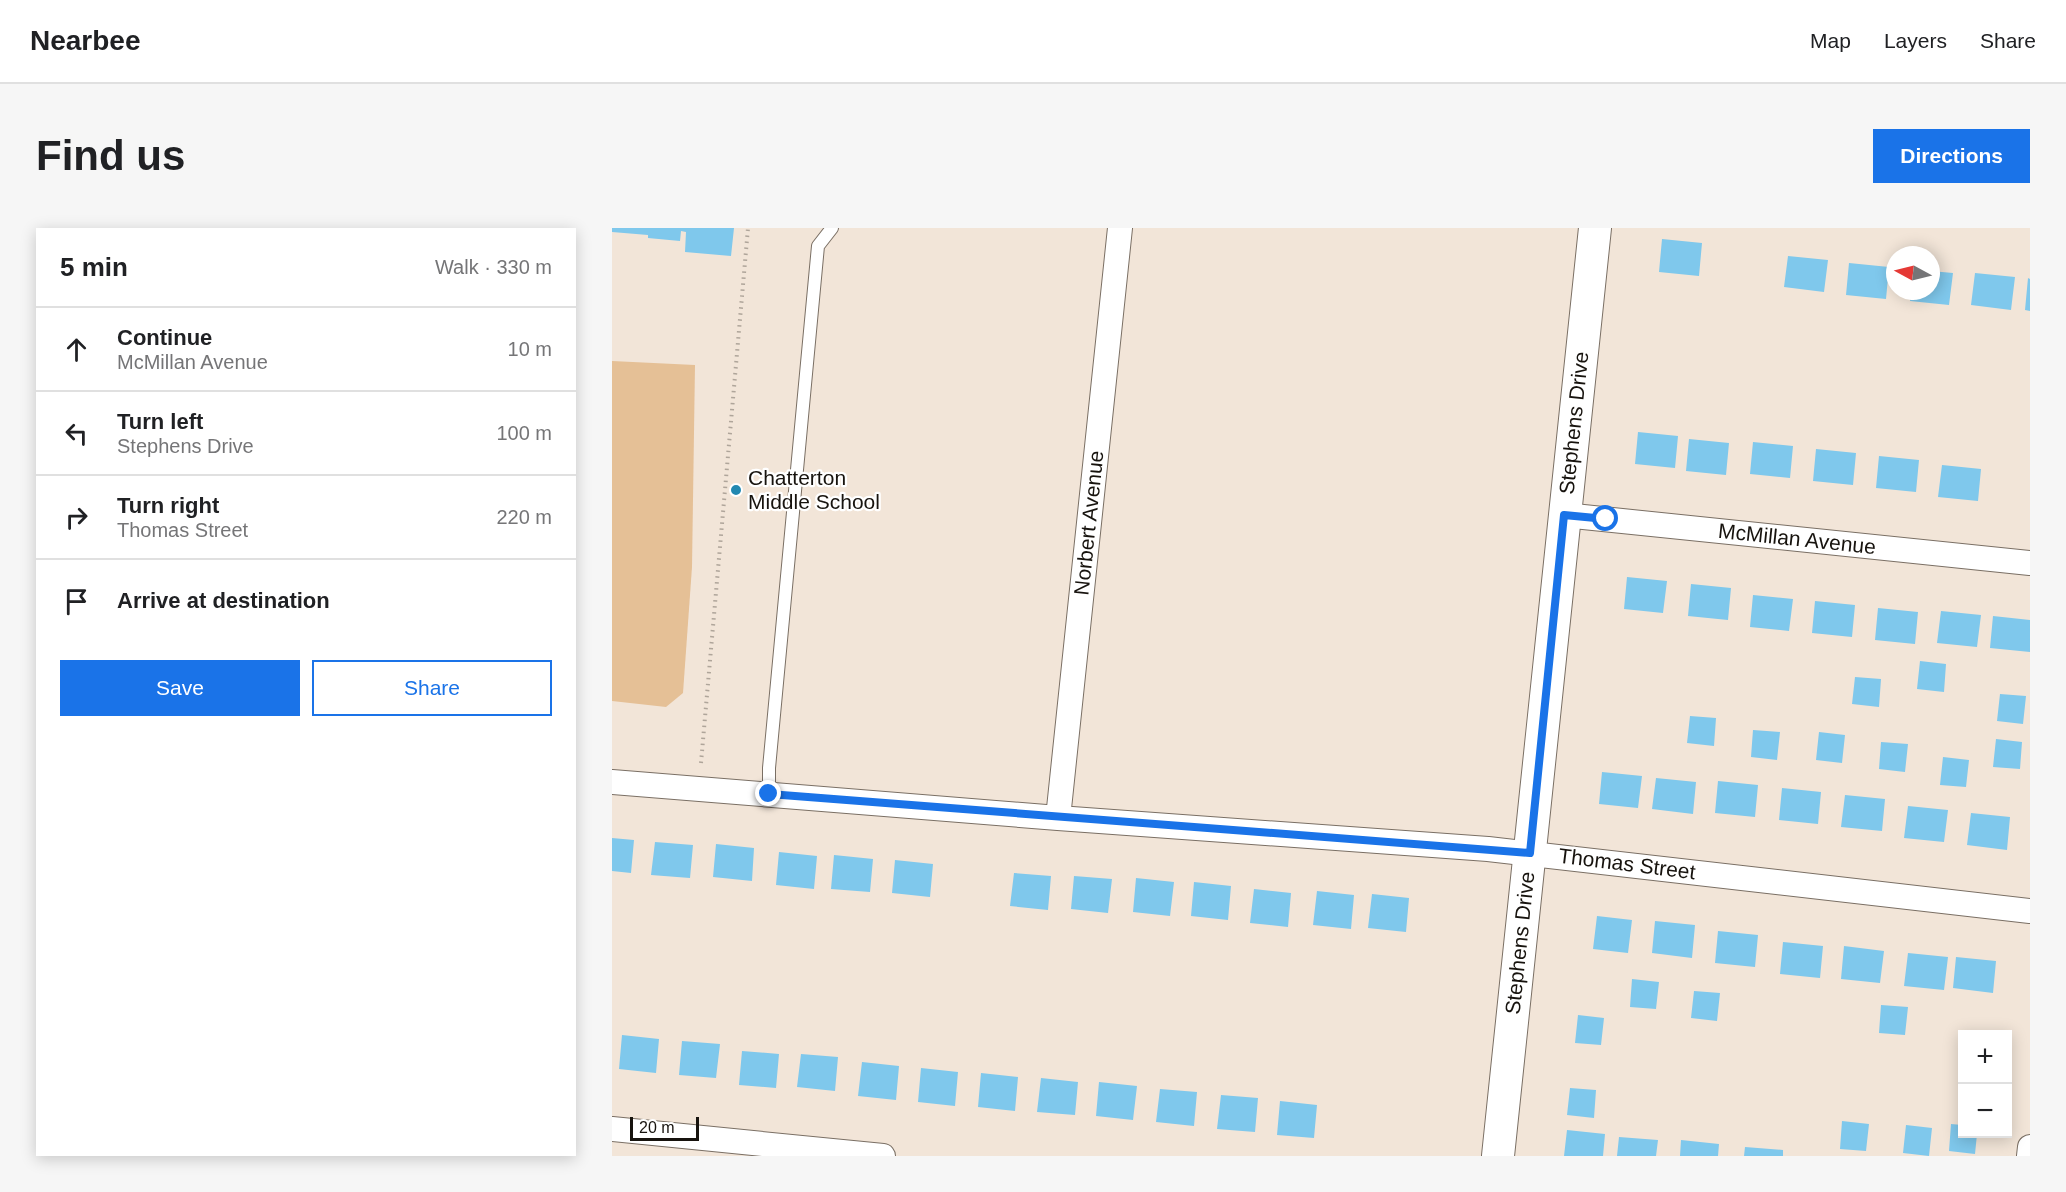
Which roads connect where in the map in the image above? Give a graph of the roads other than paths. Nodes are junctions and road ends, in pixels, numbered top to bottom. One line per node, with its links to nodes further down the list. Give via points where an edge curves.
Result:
1 (832, 228): 7 (lane, via 818,246)
2 (1120, 228): 8 (street, Norbert Avenue)
3 (1595, 228): 4 (street, Stephens Drive)
4 (1564, 515): 5 (street, McMillan Avenue); 9 (street, Stephens Drive)
5 (2030, 563)
6 (612, 782): 7 (street, Thomas Street)
7 (769, 794): 8 (street, Thomas Street)
8 (1058, 818): 9 (street, Thomas Street)
9 (1530, 853): 10 (street, Thomas Street); 14 (street, Stephens Drive)
10 (2030, 911)
11 (612, 1129): 13 (street)
12 (2030, 1147): 15 (street)
13 (883, 1156)
14 (1498, 1156)
15 (2029, 1156)

